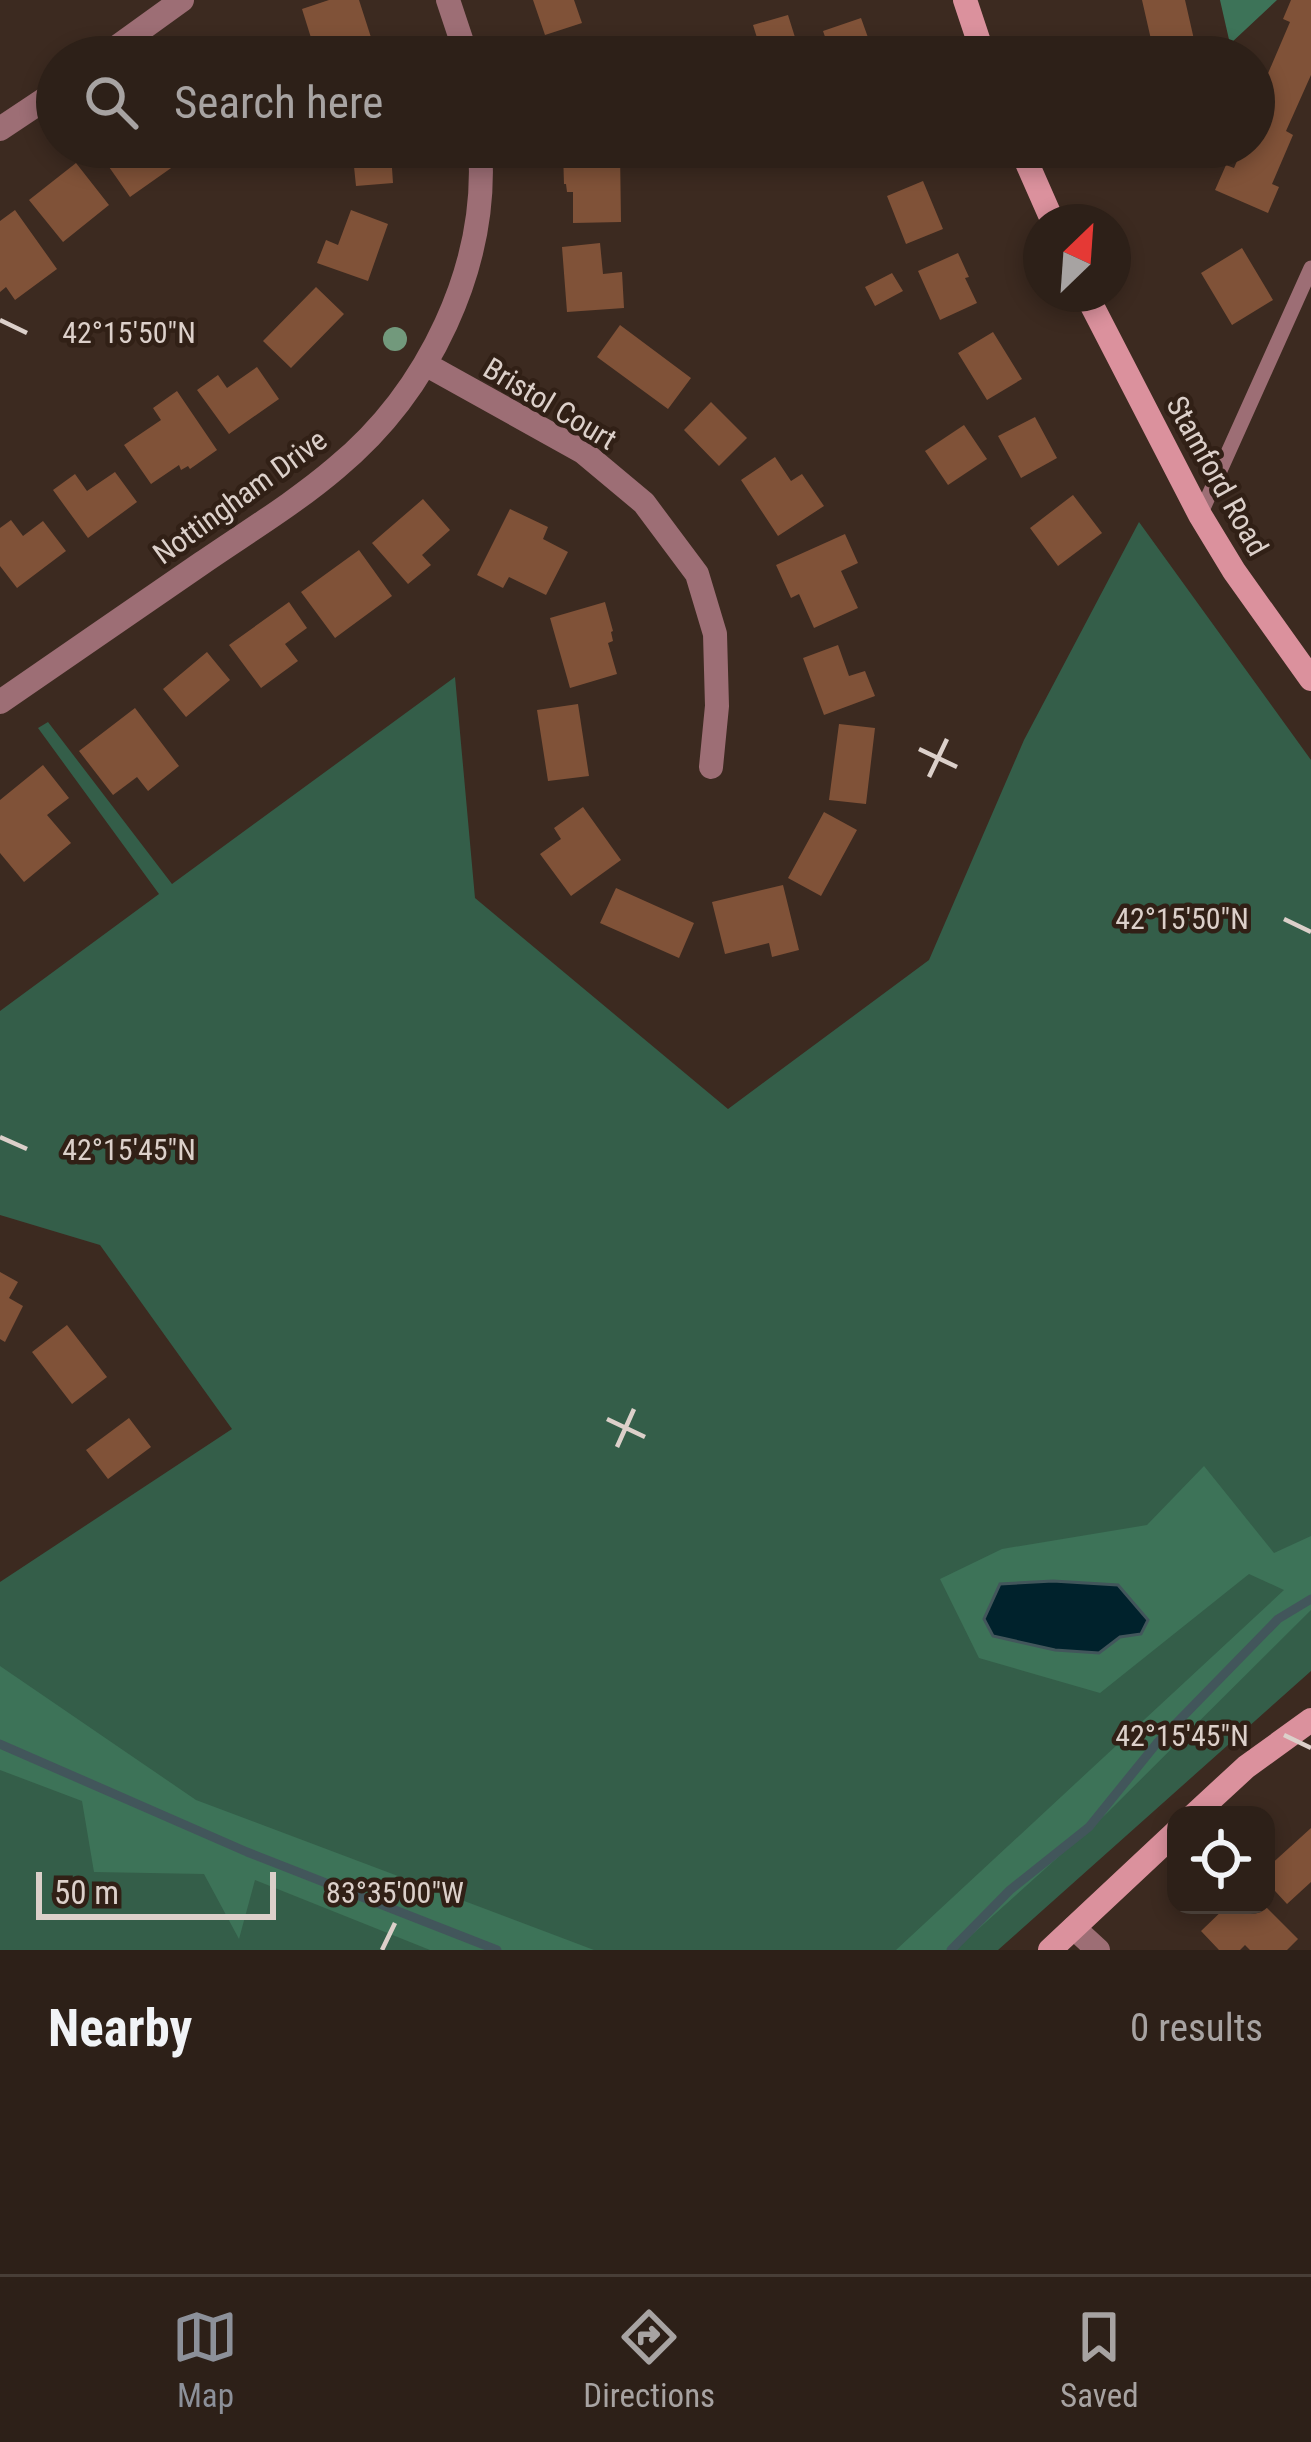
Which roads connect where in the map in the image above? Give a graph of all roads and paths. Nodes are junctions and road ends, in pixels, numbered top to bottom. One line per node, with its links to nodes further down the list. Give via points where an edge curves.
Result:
1 (182, 0): 4 (street)
2 (448, 0): 5 (street)
3 (965, 0): 6 (street)
4 (133, 36)
5 (460, 36)
6 (977, 36)
7 (36, 105): 8 (street)
8 (0, 129)
9 (480, 168): 14 (street, Nottingham Drive, via 469,256)
10 (1029, 168): 11 (street)
11 (1045, 204)
12 (1311, 268): 15 (lane)
13 (1094, 312): 15 (street, Stamford Road)
14 (425, 364): 17 (street, Nottingham Drive, via 338,467); 18 (street, Bristol Court, via 583,452 644,503 697,574 716,634)
15 (1200, 515): 16 (street, Stamford Road)
16 (1311, 679)
17 (0, 702)
18 (711, 767)
19 (1311, 1720): 20 (street)
20 (1205, 1806)
21 (1167, 1840): 22 (street)
22 (1074, 1928): 23 (street); 24 (street)
23 (1050, 1950)
24 (1098, 1950)

